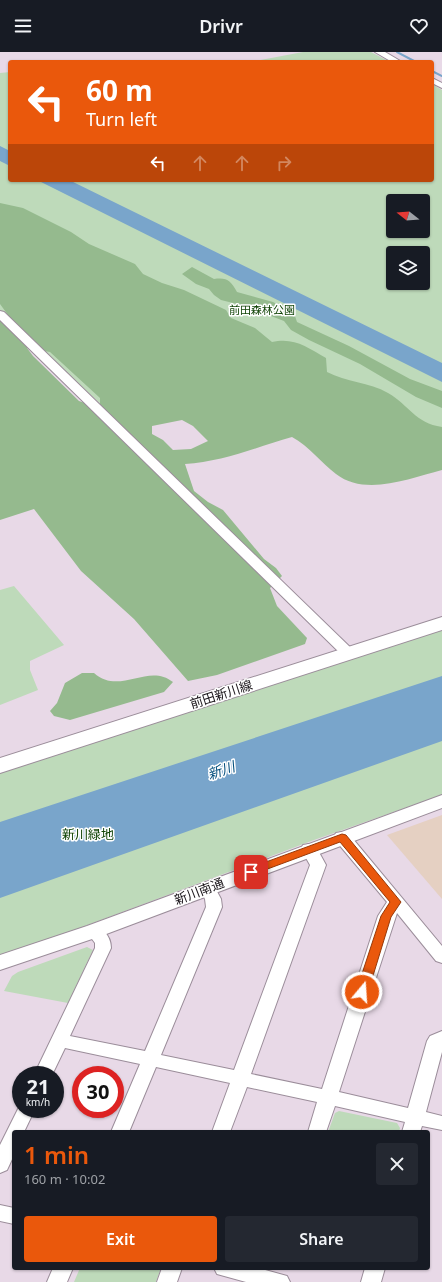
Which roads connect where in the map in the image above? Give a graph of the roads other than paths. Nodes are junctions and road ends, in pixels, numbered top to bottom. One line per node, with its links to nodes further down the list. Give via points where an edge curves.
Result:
1 (379, 52): 2 (street)
2 (394, 60)
3 (0, 314): 6 (street)
4 (442, 611): 6 (main road, 前田新川線)
5 (442, 623): 6 (main road, 前田新川線)
6 (343, 648): 7 (main road, 前田新川線); 8 (main road, 前田新川線)
7 (0, 753)
8 (0, 766)
9 (442, 801): 10 (street, 新川南通)
10 (342, 837): 11 (street, 新川南通); 13 (street)
11 (309, 850): 12 (street, 新川南通); 21 (street, via 318,865)
12 (207, 888): 14 (street, 新川南通); 19 (street, via 214,907)
13 (396, 902): 15 (street); 22 (street, via 386,916)
14 (94, 931): 16 (street, 新川南通); 18 (street, via 103,942 103,948)
15 (442, 957)
16 (0, 963)
17 (442, 1038): 25 (street, via 436,1041)
18 (59, 1040): 19 (street); 20 (street)
19 (151, 1059): 21 (street); 27 (street)
20 (47, 1066)
21 (240, 1079): 22 (street); 28 (street)
22 (328, 1097): 25 (street); 29 (street)
23 (22, 1118): 26 (street)
24 (442, 1123): 25 (street)
25 (413, 1125)
26 (17, 1130)
27 (121, 1130)
28 (222, 1130)
29 (318, 1130)
30 (12, 1139): 31 (street)
31 (0, 1164)
32 (0, 1213): 33 (street)
33 (12, 1216)
34 (62, 1270): 39 (street)
35 (171, 1270): 40 (street)
36 (234, 1270): 38 (street)
37 (374, 1270): 41 (street)
38 (273, 1278)
39 (57, 1282)
40 (166, 1282)
41 (371, 1282)

